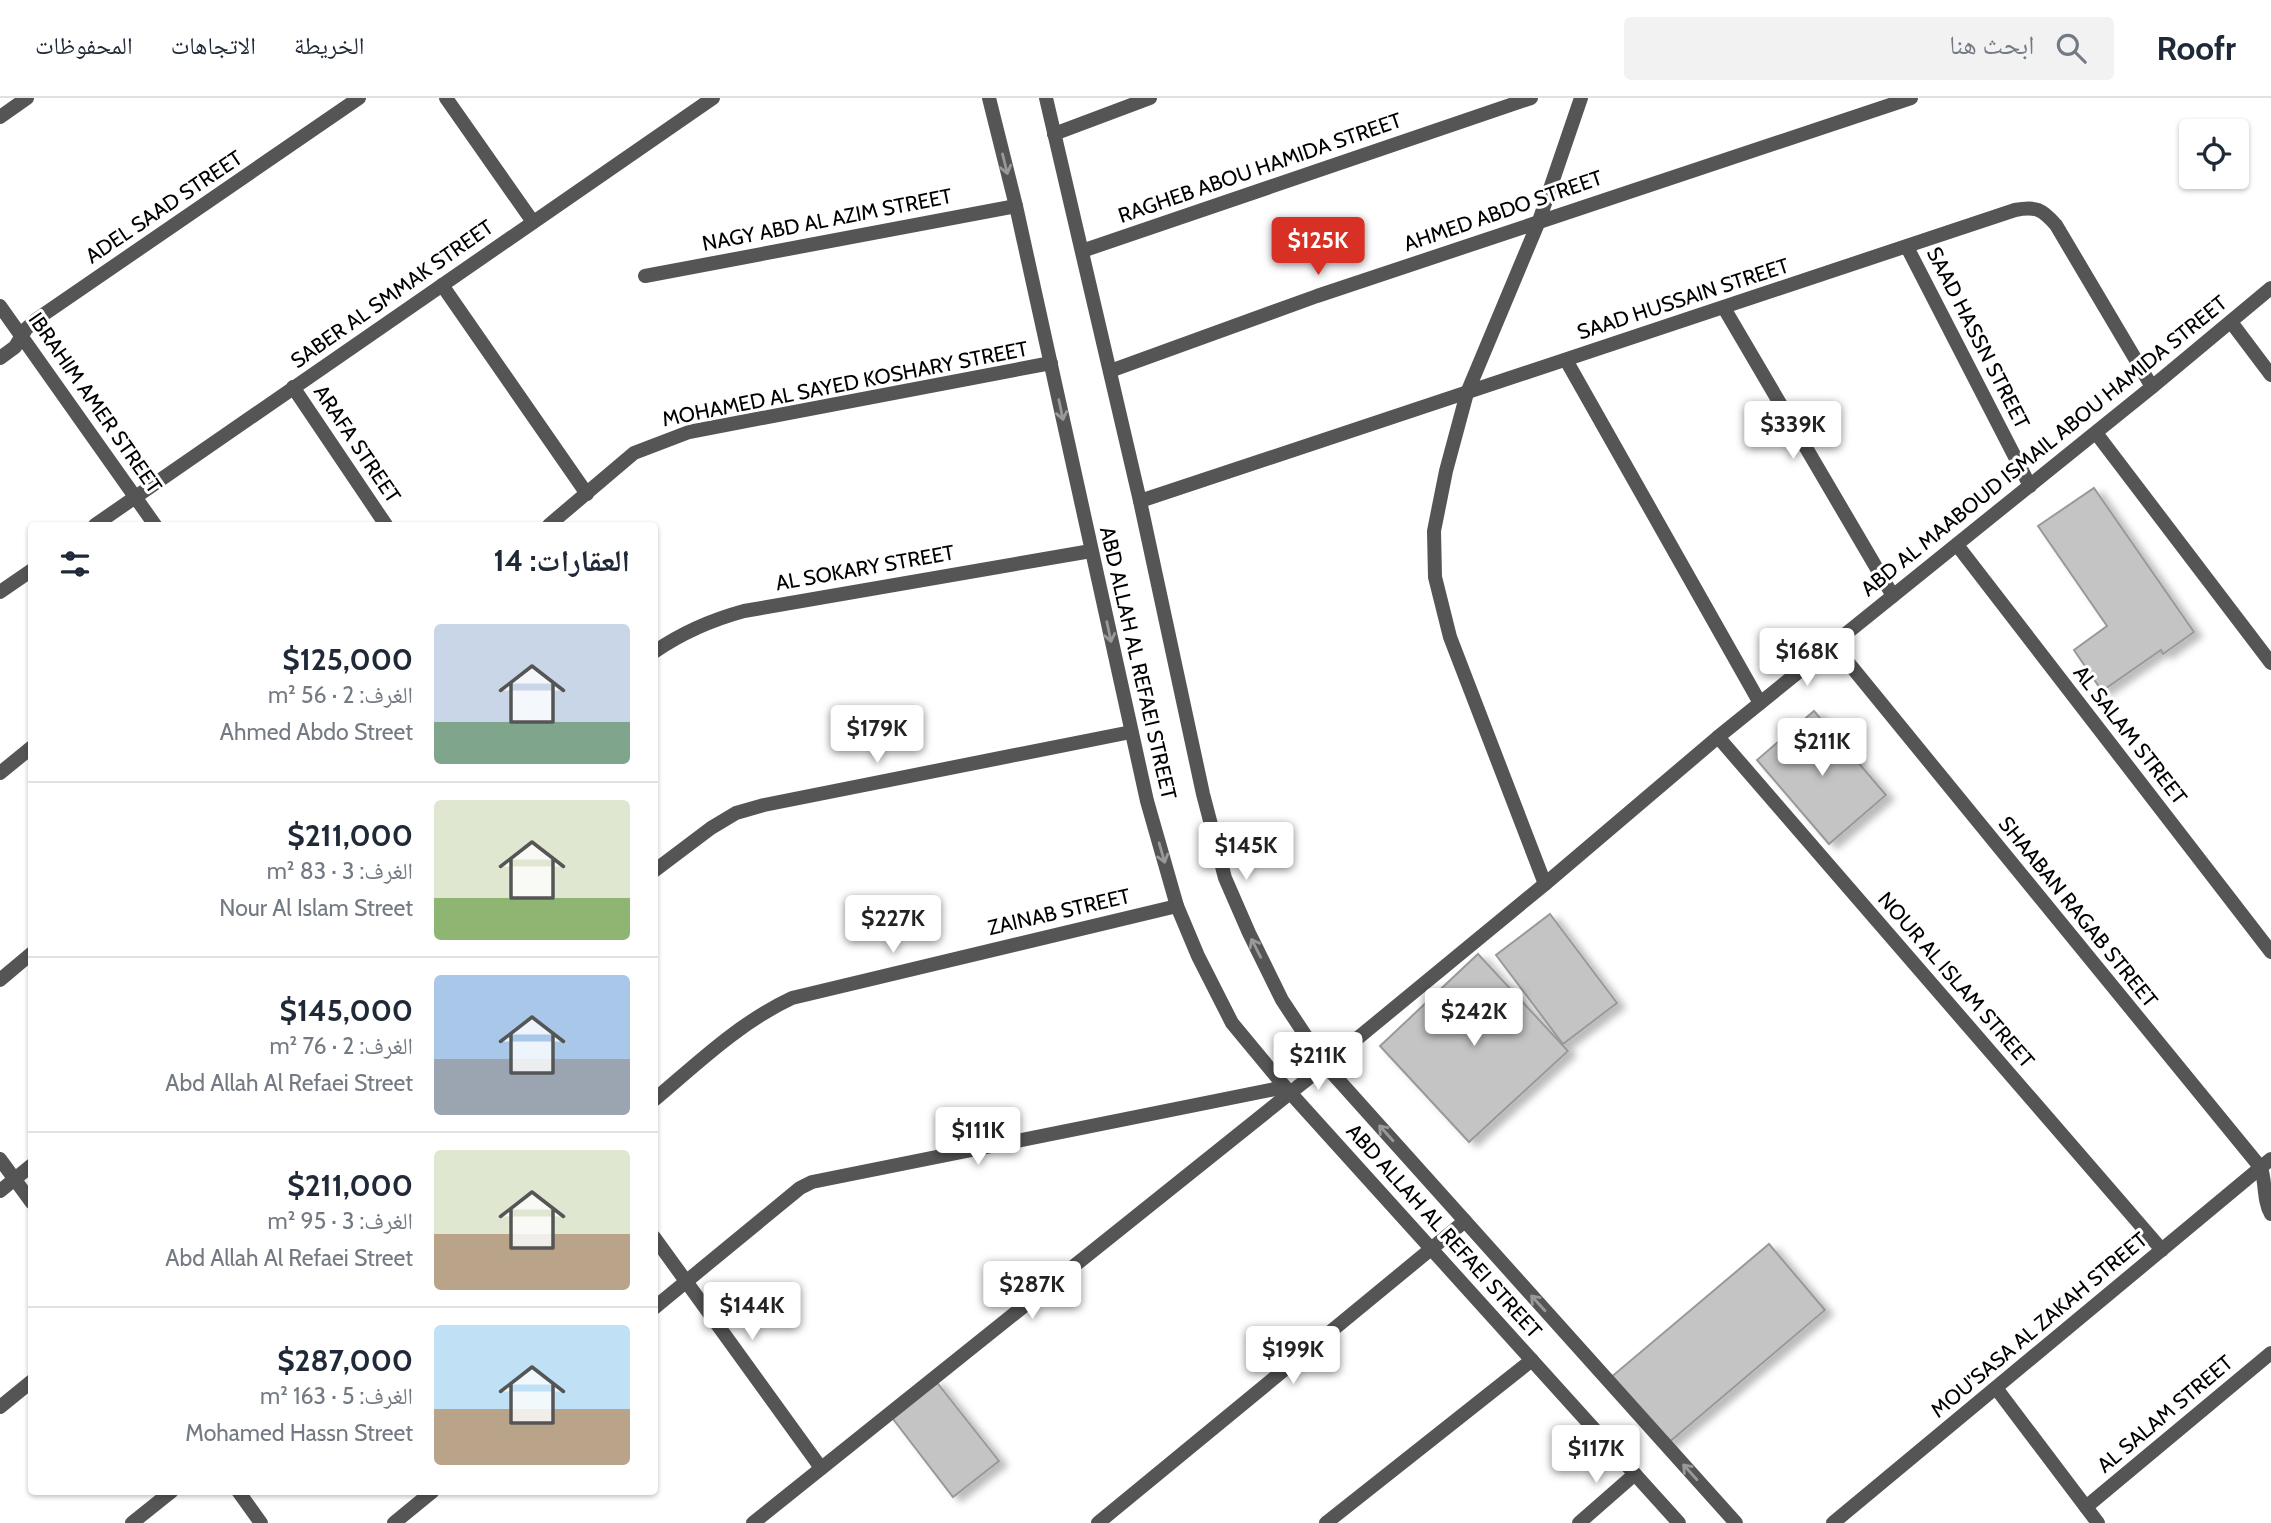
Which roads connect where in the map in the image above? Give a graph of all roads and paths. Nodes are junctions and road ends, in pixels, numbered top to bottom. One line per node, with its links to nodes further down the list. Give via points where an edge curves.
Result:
1 (27, 98): 11 (street)
2 (359, 98): 24 (street, ADEL SAAD STREET, via 37,318)
3 (446, 98): 15 (street)
4 (713, 98): 15 (street, SABER AL SMMAK STREET)
5 (989, 98): 13 (street, ABD ALLAH AL REFAEI STREET, one-way to 13)
6 (1046, 98): 12 (street, ABD ALLAH AL REFAEI STREET)
7 (1150, 98): 12 (street)
8 (1531, 98): 17 (street, RAGHEB ABOU HAMIDA STREET)
9 (1581, 98): 14 (street)
10 (1911, 98): 14 (street, AHMED ABDO STREET)
11 (0, 117)
12 (1054, 134): 17 (street, ABD ALLAH AL REFAEI STREET)
13 (1016, 206): 18 (street, NAGY ABD AL AZIM STREET); 27 (street, ABD ALLAH AL REFAEI STREET)
14 (1539, 220): 28 (street, AHMED ABDO STREET); 32 (street)
15 (533, 222): 19 (street, SABER AL SMMAK STREET)
16 (1907, 247): 22 (street, SAAD HUSSAIN STREET); 31 (street, SAAD HUSSAIN STREET, via 2015,210 2031,207 2045,213); 34 (street, SAAD HASSN STREET)
17 (1082, 251): 28 (street, ABD ALLAH AL REFAEI STREET)
18 (645, 275)
19 (442, 285): 30 (street, SABER AL SMMAK STREET); 35 (street)
20 (2271, 289): 23 (street, ABD AL MAABOUD ISMAIL ABOU HAMIDA STREET)
21 (0, 306): 24 (street, IBRAHIM AMER STREET)
22 (1724, 308): 26 (street, SAAD HUSSAIN STREET); 46 (street)
23 (2231, 322): 29 (street); 31 (street, ABD AL MAABOUD ISMAIL ABOU HAMIDA STREET)
24 (21, 336): 25 (street, ADEL SAAD STREET); 36 (street, IBRAHIM AMER STREET)
25 (0, 358)
26 (1566, 360): 32 (street, SAAD HUSSAIN STREET); 50 (street)
27 (1051, 363): 35 (street, MOHAMED AL SAYED KOSHARY STREET, via 689,432 634,453); 43 (street, ABD ALLAH AL REFAEI STREET, one-way to 43)
28 (1110, 371): 37 (street, ABD ALLAH AL REFAEI STREET)
29 (2271, 374)
30 (293, 387): 36 (street, SABER AL SMMAK STREET); 40 (street, ARAFA STREET)
31 (2152, 387): 33 (street, ABD AL MAABOUD ISMAIL ABOU HAMIDA STREET)
32 (1467, 393): 37 (street, SAAD HUSSAIN STREET); 56 (street, via 1434,531 1435,577 1450,638)
33 (2096, 433): 34 (street, ABD AL MAABOUD ISMAIL ABOU HAMIDA STREET); 49 (street)
34 (2030, 486): 42 (street, ABD AL MAABOUD ISMAIL ABOU HAMIDA STREET)
35 (587, 494): 41 (street, MOHAMED AL SAYED KOSHARY STREET)
36 (135, 496): 38 (street, SABER AL SMMAK STREET); 39 (street, IBRAHIM AMER STREET)
37 (1140, 502): 61 (street, ABD ALLAH AL REFAEI STREET, one-way to 37, via 1282,1000 1225,878)
38 (98, 522)
39 (153, 522)
40 (384, 522)
41 (554, 522)
42 (1957, 545): 46 (street, ABD AL MAABOUD ISMAIL ABOU HAMIDA STREET); 58 (street, AL SALAM STREET)
43 (1091, 551): 48 (street, AL SOKARY STREET, via 744,611 708,621); 51 (street, ABD ALLAH AL REFAEI STREET, one-way to 51)
44 (28, 573): 45 (street)
45 (0, 593)
46 (1893, 596): 47 (street, ABD AL MAABOUD ISMAIL ABOU HAMIDA STREET)
47 (1833, 645): 50 (street, ABD AL MAABOUD ISMAIL ABOU HAMIDA STREET); 65 (street, SHAABAN RAGAB STREET)
48 (658, 649)
49 (2271, 663)
50 (1760, 703): 52 (street, ABD AL MAABOUD ISMAIL ABOU HAMIDA STREET)
51 (1132, 732): 55 (street, via 736,813); 57 (street, ABD ALLAH AL REFAEI STREET, one-way to 57)
52 (1718, 737): 56 (street, ABD AL MAABOUD ISMAIL ABOU HAMIDA STREET); 74 (street, NOUR AL ISLAM STREET)
53 (28, 750): 54 (street)
54 (0, 773)
55 (658, 869)
56 (1545, 884): 61 (street, ABD AL MAABOUD ISMAIL ABOU HAMIDA STREET)
57 (1177, 906): 62 (street, ABD ALLAH AL REFAEI STREET, via 1232,1023); 63 (street, ZAINAB STREET, via 792,998 741,1026)
58 (2271, 952)
59 (28, 956): 60 (street)
60 (0, 979)
61 (1325, 1065): 62 (street, ABD AL MAABOUD ISMAIL ABOU HAMIDA STREET); 71 (street, ABD ALLAH AL REFAEI STREET, one-way to 61)
62 (1288, 1089): 73 (street, ABD ALLAH AL REFAEI STREET); 75 (street, via 812,1182); 82 (street, ABD AL MAABOUD ISMAIL ABOU HAMIDA STREET)
63 (658, 1097)
64 (0, 1158): 67 (street)
65 (2266, 1164): 70 (street, via 2266,1202); 74 (street, MOU'SASA AL ZAKAH STREET)
66 (28, 1168): 67 (street)
67 (14, 1180): 68 (street); 69 (street)
68 (0, 1191)
69 (28, 1198)
70 (2271, 1214)
71 (1465, 1222): 73 (street); 96 (street, ABD ALLAH AL REFAEI STREET, one-way to 71)
72 (658, 1242): 75 (street)
73 (1433, 1249): 78 (street, ABD ALLAH AL REFAEI STREET); 92 (street)
74 (2162, 1250): 80 (street, MOU'SASA AL ZAKAH STREET)
75 (687, 1282): 76 (street); 82 (street)
76 (658, 1305)
77 (2271, 1353): 87 (street, AL SALAM STREET)
78 (1532, 1360): 83 (street, ABD ALLAH AL REFAEI STREET); 93 (street)
79 (28, 1384): 81 (street)
80 (1996, 1388): 87 (street); 97 (street, MOU'SASA AL ZAKAH STREET)
81 (0, 1407)
82 (821, 1468): 91 (street, ABD AL MAABOUD ISMAIL ABOU HAMIDA STREET)
83 (1635, 1474): 94 (street); 95 (street, ABD ALLAH AL REFAEI STREET)
84 (167, 1495): 88 (street)
85 (242, 1495): 89 (street)
86 (428, 1495): 90 (street)
87 (2086, 1507): 98 (street)
88 (132, 1523)
89 (261, 1523)
90 (394, 1523)
91 (753, 1523)
92 (1098, 1523)
93 (1326, 1523)
94 (1579, 1523)
95 (1679, 1523)
96 (1736, 1523)
97 (1833, 1523)
98 (2098, 1523)

